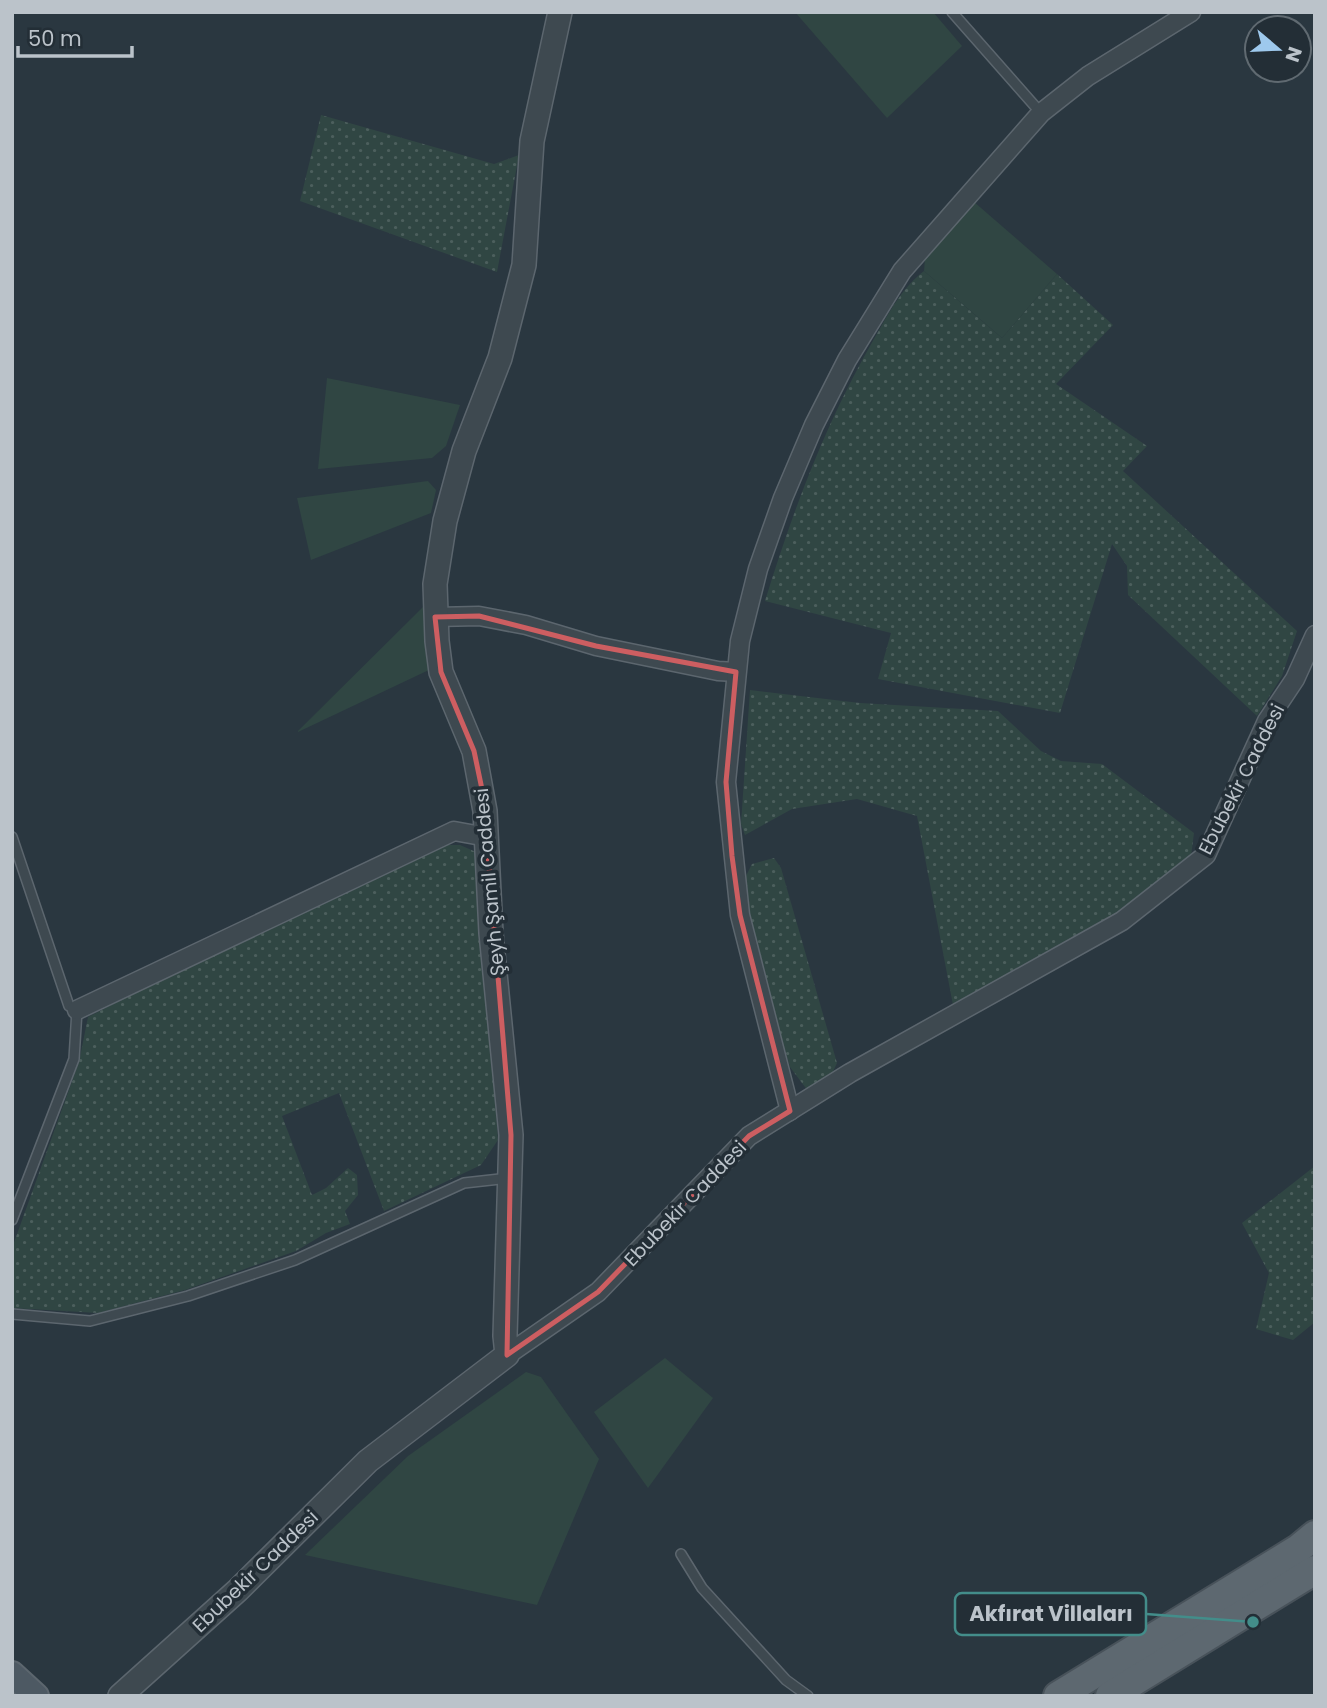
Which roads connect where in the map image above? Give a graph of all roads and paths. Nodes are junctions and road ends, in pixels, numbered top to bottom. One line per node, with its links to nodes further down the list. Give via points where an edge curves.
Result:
1 (559, 12): 5 (street, Şeyh Şamil Caddesi, via 532,141 524,265 500,358 464,451 445,521 435,573)
2 (952, 12): 4 (lane)
3 (1191, 12): 4 (street, via 1088,76)
4 (1041, 113): 7 (street, via 902,271 847,360 783,498 758,569)
5 (435, 617): 7 (street, via 480,616 596,646); 9 (street, Şeyh Şamil Caddesi, via 441,672 477,762)
6 (1315, 635): 11 (street, Ebubekir Caddesi, via 1267,721 1206,855 1122,921)
7 (736, 671): 11 (street, via 726,782 732,856 740,915)
8 (12, 837): 10 (lane, via 69,1006)
9 (487, 837): 10 (street, via 454,831); 12 (street, Şeyh Şamil Caddesi, via 491,933 511,1135)
10 (77, 1010): 13 (lane, via 74,1059)
11 (790, 1111): 15 (street, Ebubekir Caddesi, via 749,1136 598,1292)
12 (510, 1178): 14 (lane, via 464,1183 295,1260 175,1300 90,1321); 15 (street, Şeyh Şamil Caddesi)
13 (12, 1220)
14 (12, 1314)
15 (507, 1355): 23 (street, Ebubekir Caddesi, via 368,1461 238,1590)
16 (1315, 1535): 25 (main road)
17 (681, 1554): 24 (lane, via 702,1588 786,1679)
18 (1315, 1570): 26 (main road)
19 (12, 1674): 22 (main road)
20 (12, 1690): 21 (main road)
21 (16, 1696)
22 (36, 1696)
23 (120, 1696)
24 (808, 1696)
25 (1058, 1696)
26 (1110, 1696)

